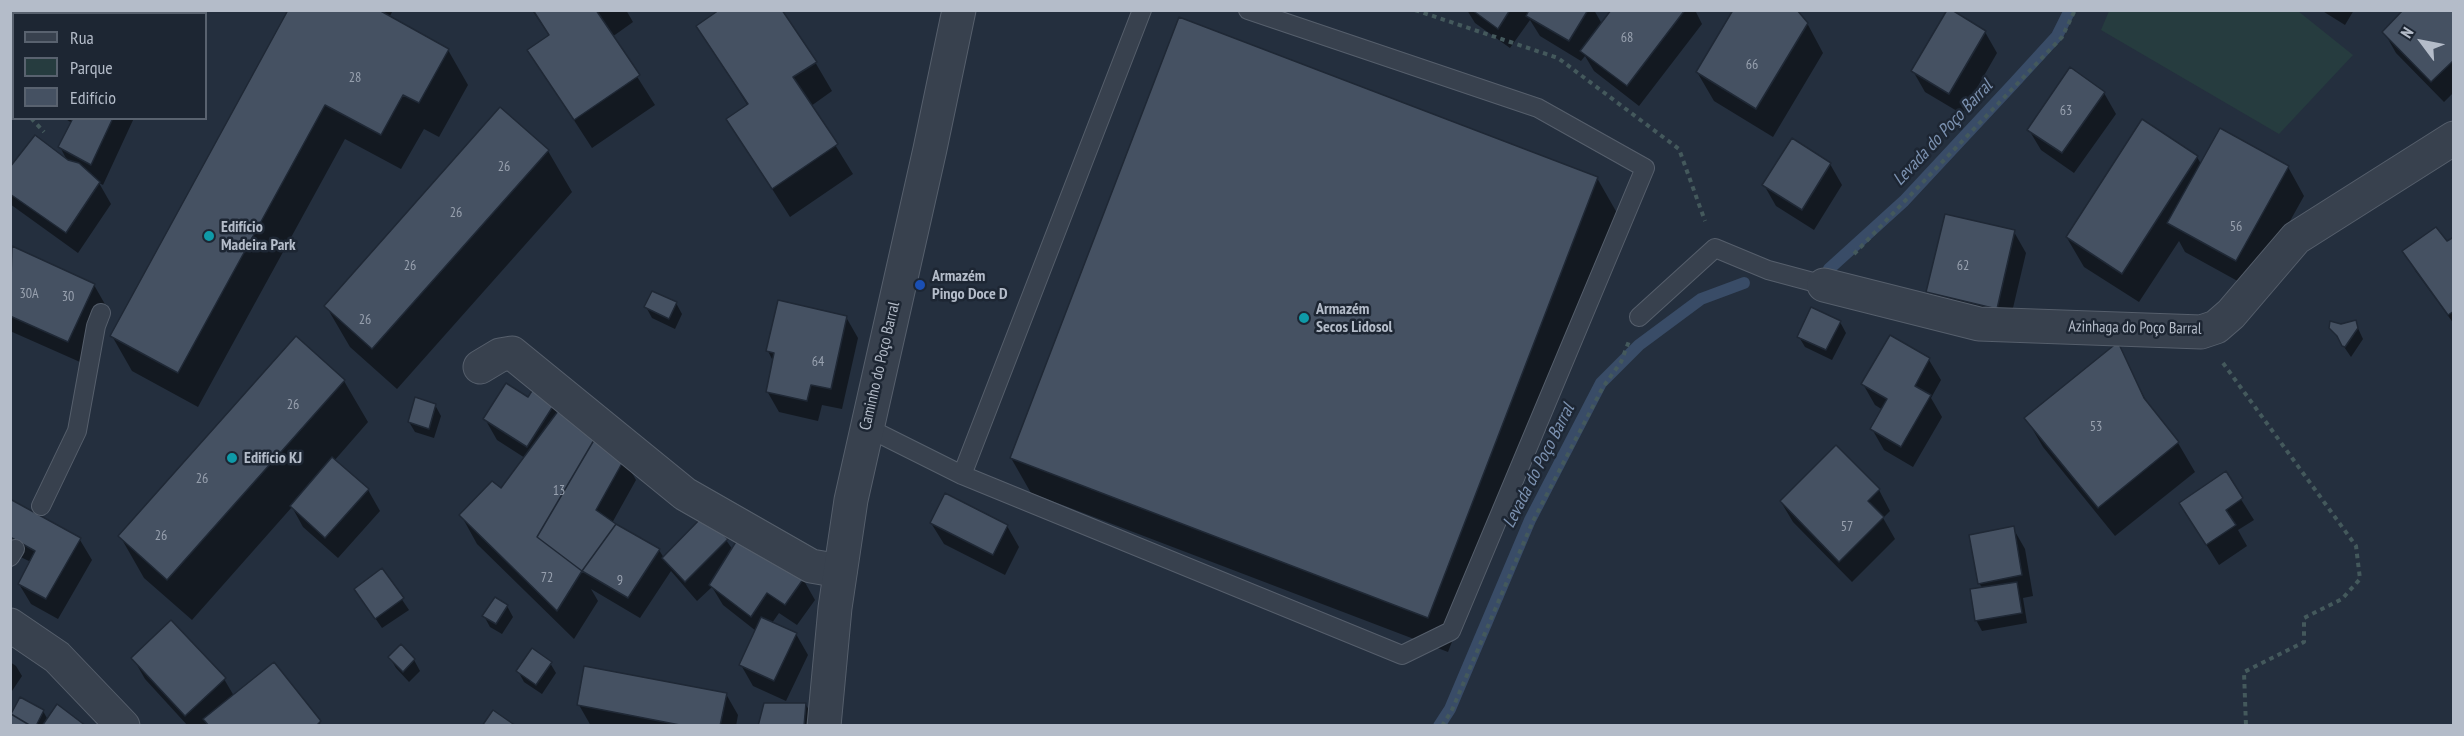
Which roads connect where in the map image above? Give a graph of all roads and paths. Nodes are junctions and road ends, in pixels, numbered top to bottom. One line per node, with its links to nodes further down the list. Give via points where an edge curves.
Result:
1 (958, 10): 13 (street, Caminho do Poço Barral)
2 (1142, 10): 14 (lane)
3 (1248, 10): 14 (lane, via 1538,108 1645,168 1451,631 1402,655)
4 (2075, 10): 8 (path, via 2062,37)
5 (33, 120): 6 (path)
6 (44, 132)
7 (2454, 138): 11 (street, Azinhaga do Poço Barral, via 2296,238 2231,314 2217,327)
8 (1824, 285): 10 (lane, via 1768,270 1715,248); 11 (street, Azinhaga do Poço Barral, via 1979,324)
9 (101, 313): 15 (lane, via 77,431)
10 (1639, 317): 20 (path, via 1621,362 1603,387 1533,521)
11 (2201, 332): 21 (path, via 2356,546 2360,579 2342,599 2304,618 2304,642 2244,672)
12 (480, 367): 16 (street, via 512,353 685,494 811,566)
13 (866, 427): 14 (lane); 16 (street, Caminho do Poço Barral)
14 (962, 475)
15 (41, 506)
16 (840, 571): 19 (street, Caminho do Poço Barral)
17 (10, 625): 18 (street, via 57,657)
18 (123, 726)
19 (824, 726)
20 (1442, 726)
21 (2246, 726)

